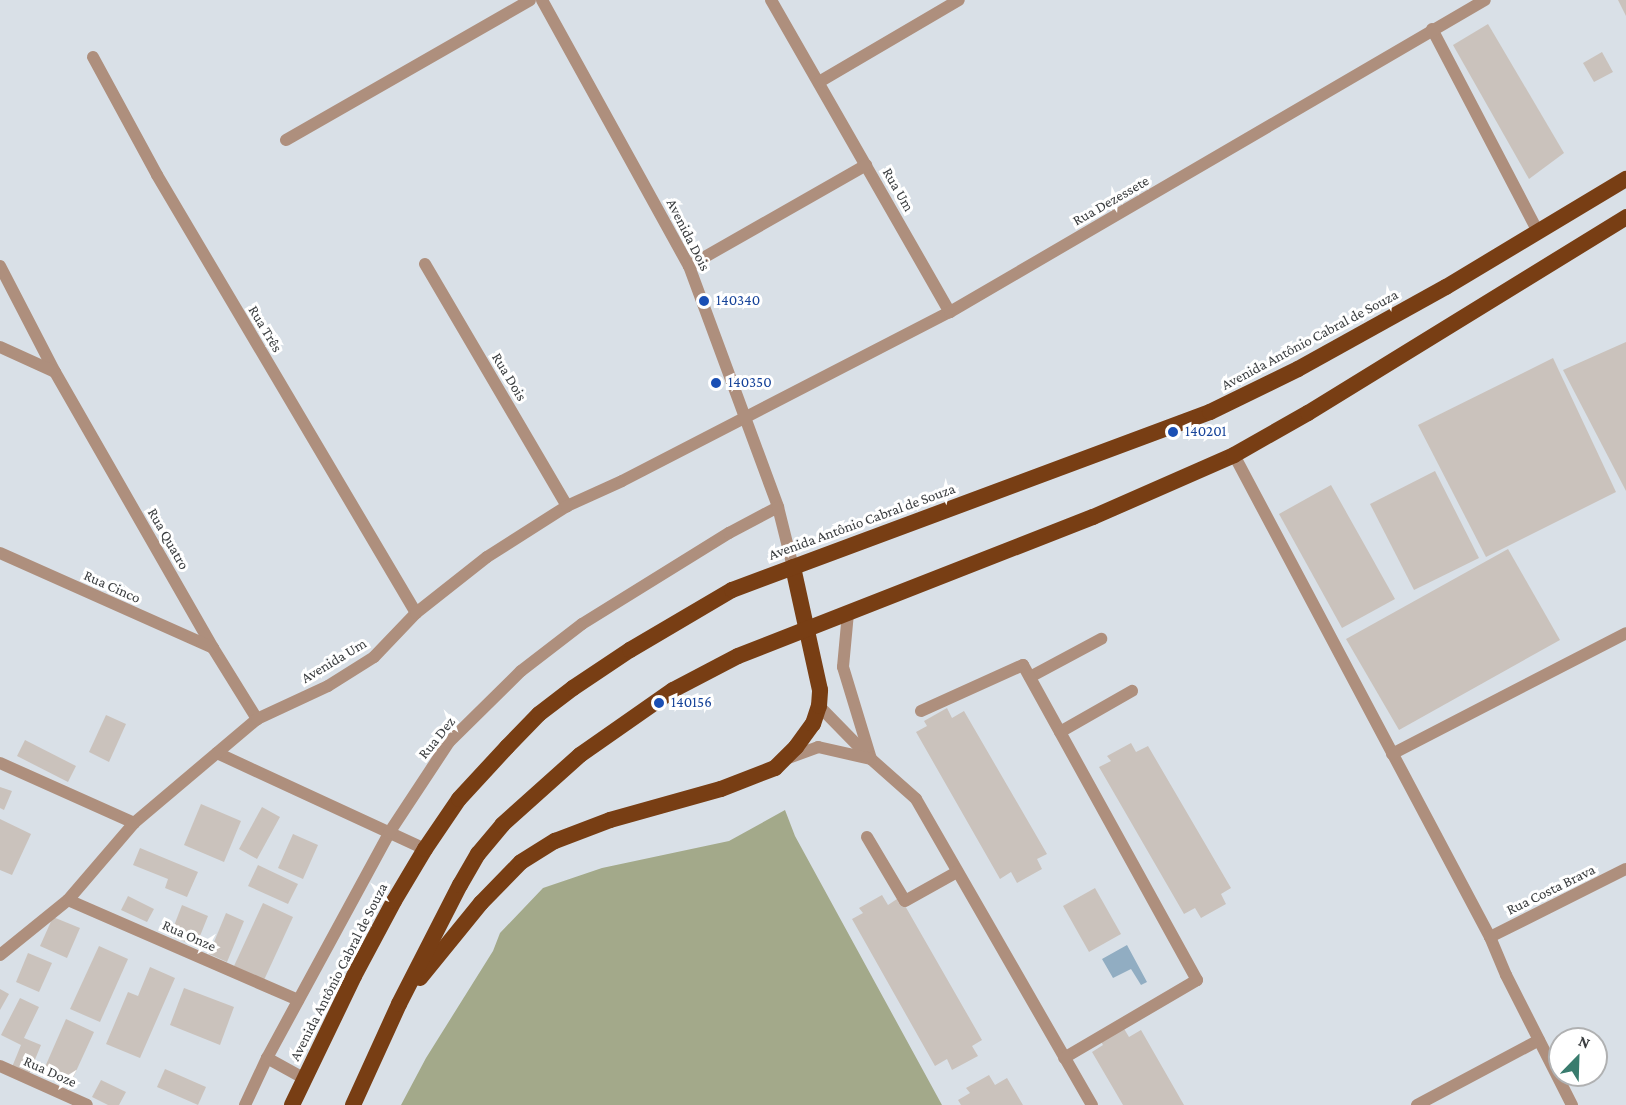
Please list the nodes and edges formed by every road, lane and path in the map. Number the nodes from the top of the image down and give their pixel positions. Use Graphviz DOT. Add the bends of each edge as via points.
graph roads {
  1 [pos="530,0"];
  2 [pos="542,0"];
  3 [pos="771,0"];
  4 [pos="959,0"];
  5 [pos="1485,0"];
  6 [pos="1461,6"];
  7 [pos="1432,29"];
  8 [pos="93,57"];
  9 [pos="819,82"];
  10 [pos="286,140"];
  11 [pos="866,165"];
  12 [pos="1626,179"];
  13 [pos="1626,217"];
  14 [pos="1538,232"];
  15 [pos="425,264"];
  16 [pos="0,266"];
  17 [pos="689,266"];
  18 [pos="950,312"];
  19 [pos="0,347"];
  20 [pos="55,372"];
  21 [pos="747,418"];
  22 [pos="1234,455"];
  23 [pos="567,506"];
  24 [pos="778,507"];
  25 [pos="0,553"];
  26 [pos="793,567"];
  27 [pos="416,613"];
  28 [pos="849,613"];
  29 [pos="806,629"];
  30 [pos="1626,633"];
  31 [pos="1101,639"];
  32 [pos="213,648"];
  33 [pos="1030,677"];
  34 [pos="1132,691"];
  35 [pos="819,706"];
  36 [pos="921,711"];
  37 [pos="257,719"];
  38 [pos="1060,732"];
  39 [pos="218,753"];
  40 [pos="1392,754"];
  41 [pos="784,759"];
  42 [pos="871,759"];
  43 [pos="0,763"];
  44 [pos="134,824"];
  45 [pos="389,833"];
  46 [pos="867,837"];
  47 [pos="425,849"];
  48 [pos="1626,869"];
  49 [pos="957,872"];
  50 [pos="68,900"];
  51 [pos="1490,937"];
  52 [pos="0,955"];
  53 [pos="298,1000"];
  54 [pos="399,1004"];
  55 [pos="1539,1040"];
  56 [pos="267,1058"];
  57 [pos="1065,1058"];
  58 [pos="0,1066"];
  59 [pos="305,1079"];
  60 [pos="87,1105"];
  61 [pos="245,1105"];
  62 [pos="292,1105"];
  63 [pos="353,1105"];
  64 [pos="1092,1105"];
  65 [pos="1417,1105"];
  66 [pos="1572,1105"];
  1 -- 10 [label="street"];
  2 -- 17 [label="street, Avenida Dois"];
  3 -- 9 [label="street, Rua Um"];
  4 -- 9 [label="street"];
  5 -- 6 [label="street, Rua Dezessete"];
  6 -- 7 [label="street, Rua Dezessete"];
  7 -- 14 [label="street"];
  7 -- 18 [label="street, Rua Dezessete"];
  8 -- 27 [label="street, Rua Três" via="157,175"];
  9 -- 11 [label="street, Rua Um"];
  11 -- 17 [label="street"];
  11 -- 18 [label="street, Rua Um"];
  12 -- 14 [label="highway, Avenida Antônio Cabral de Souza"];
  13 -- 22 [label="highway"];
  14 -- 26 [label="highway, Avenida Antônio Cabral de Souza" via="1298,369 1210,412"];
  15 -- 23 [label="street, Rua Dois"];
  16 -- 20 [label="street, Rua Quatro"];
  17 -- 21 [label="street, Avenida Dois"];
  18 -- 21 [label="street, Rua Dezessete"];
  19 -- 20 [label="street"];
  20 -- 32 [label="street, Rua Quatro"];
  21 -- 23 [label="street, Avenida Um"];
  21 -- 24 [label="street, Avenida Dois"];
  22 -- 28 [label="highway" via="1092,517"];
  22 -- 40 [label="street"];
  23 -- 27 [label="street, Avenida Um" via="487,557"];
  24 -- 26 [label="street, Avenida Dois"];
  24 -- 45 [label="street, Rua Dez" via="582,624 521,671 449,742"];
  25 -- 32 [label="street, Rua Cinco"];
  26 -- 29 [label="highway"];
  26 -- 47 [label="highway, Avenida Antônio Cabral de Souza" via="732,590 630,650 547,708 459,799"];
  27 -- 37 [label="street, Avenida Um" via="374,657 328,686"];
  28 -- 29 [label="highway"];
  28 -- 42 [label="street" via="843,667"];
  29 -- 35 [label="highway" via="820,690"];
  29 -- 54 [label="highway" via="738,656 673,690 580,755 502,825 478,854 460,885"];
  30 -- 40 [label="street"];
  31 -- 33 [label="street"];
  32 -- 37 [label="street, Rua Quatro"];
  33 -- 36 [label="street" via="1023,664"];
  33 -- 38 [label="street"];
  34 -- 38 [label="street"];
  35 -- 41 [label="highway" via="813,724"];
  35 -- 42 [label="street"];
  37 -- 39 [label="street, Avenida Um"];
  38 -- 57 [label="street" via="1197,980"];
  39 -- 44 [label="street, Avenida Um"];
  39 -- 45 [label="street"];
  40 -- 51 [label="street"];
  41 -- 42 [label="street" via="818,747"];
  41 -- 54 [label="highway" via="775,768 721,789 610,820 555,841 522,862 481,903"];
  42 -- 49 [label="street" via="916,800"];
  43 -- 44 [label="street"];
  44 -- 50 [label="street, Avenida Um"];
  45 -- 47 [label="street"];
  45 -- 53 [label="street, Rua Dez"];
  46 -- 49 [label="street" via="905,901"];
  47 -- 59 [label="highway, Avenida Antônio Cabral de Souza" via="358,966"];
  48 -- 51 [label="street, Rua Costa Brava"];
  49 -- 57 [label="street"];
  50 -- 52 [label="street, Avenida Um"];
  50 -- 53 [label="street, Rua Onze"];
  51 -- 55 [label="street"];
  53 -- 56 [label="street, Rua Dez"];
  54 -- 63 [label="highway"];
  55 -- 65 [label="street"];
  55 -- 66 [label="street"];
  56 -- 59 [label="street"];
  56 -- 61 [label="street, Rua Dez"];
  57 -- 64 [label="street"];
  58 -- 60 [label="street, Rua Doze"];
  59 -- 62 [label="highway, Avenida Antônio Cabral de Souza"];
}
